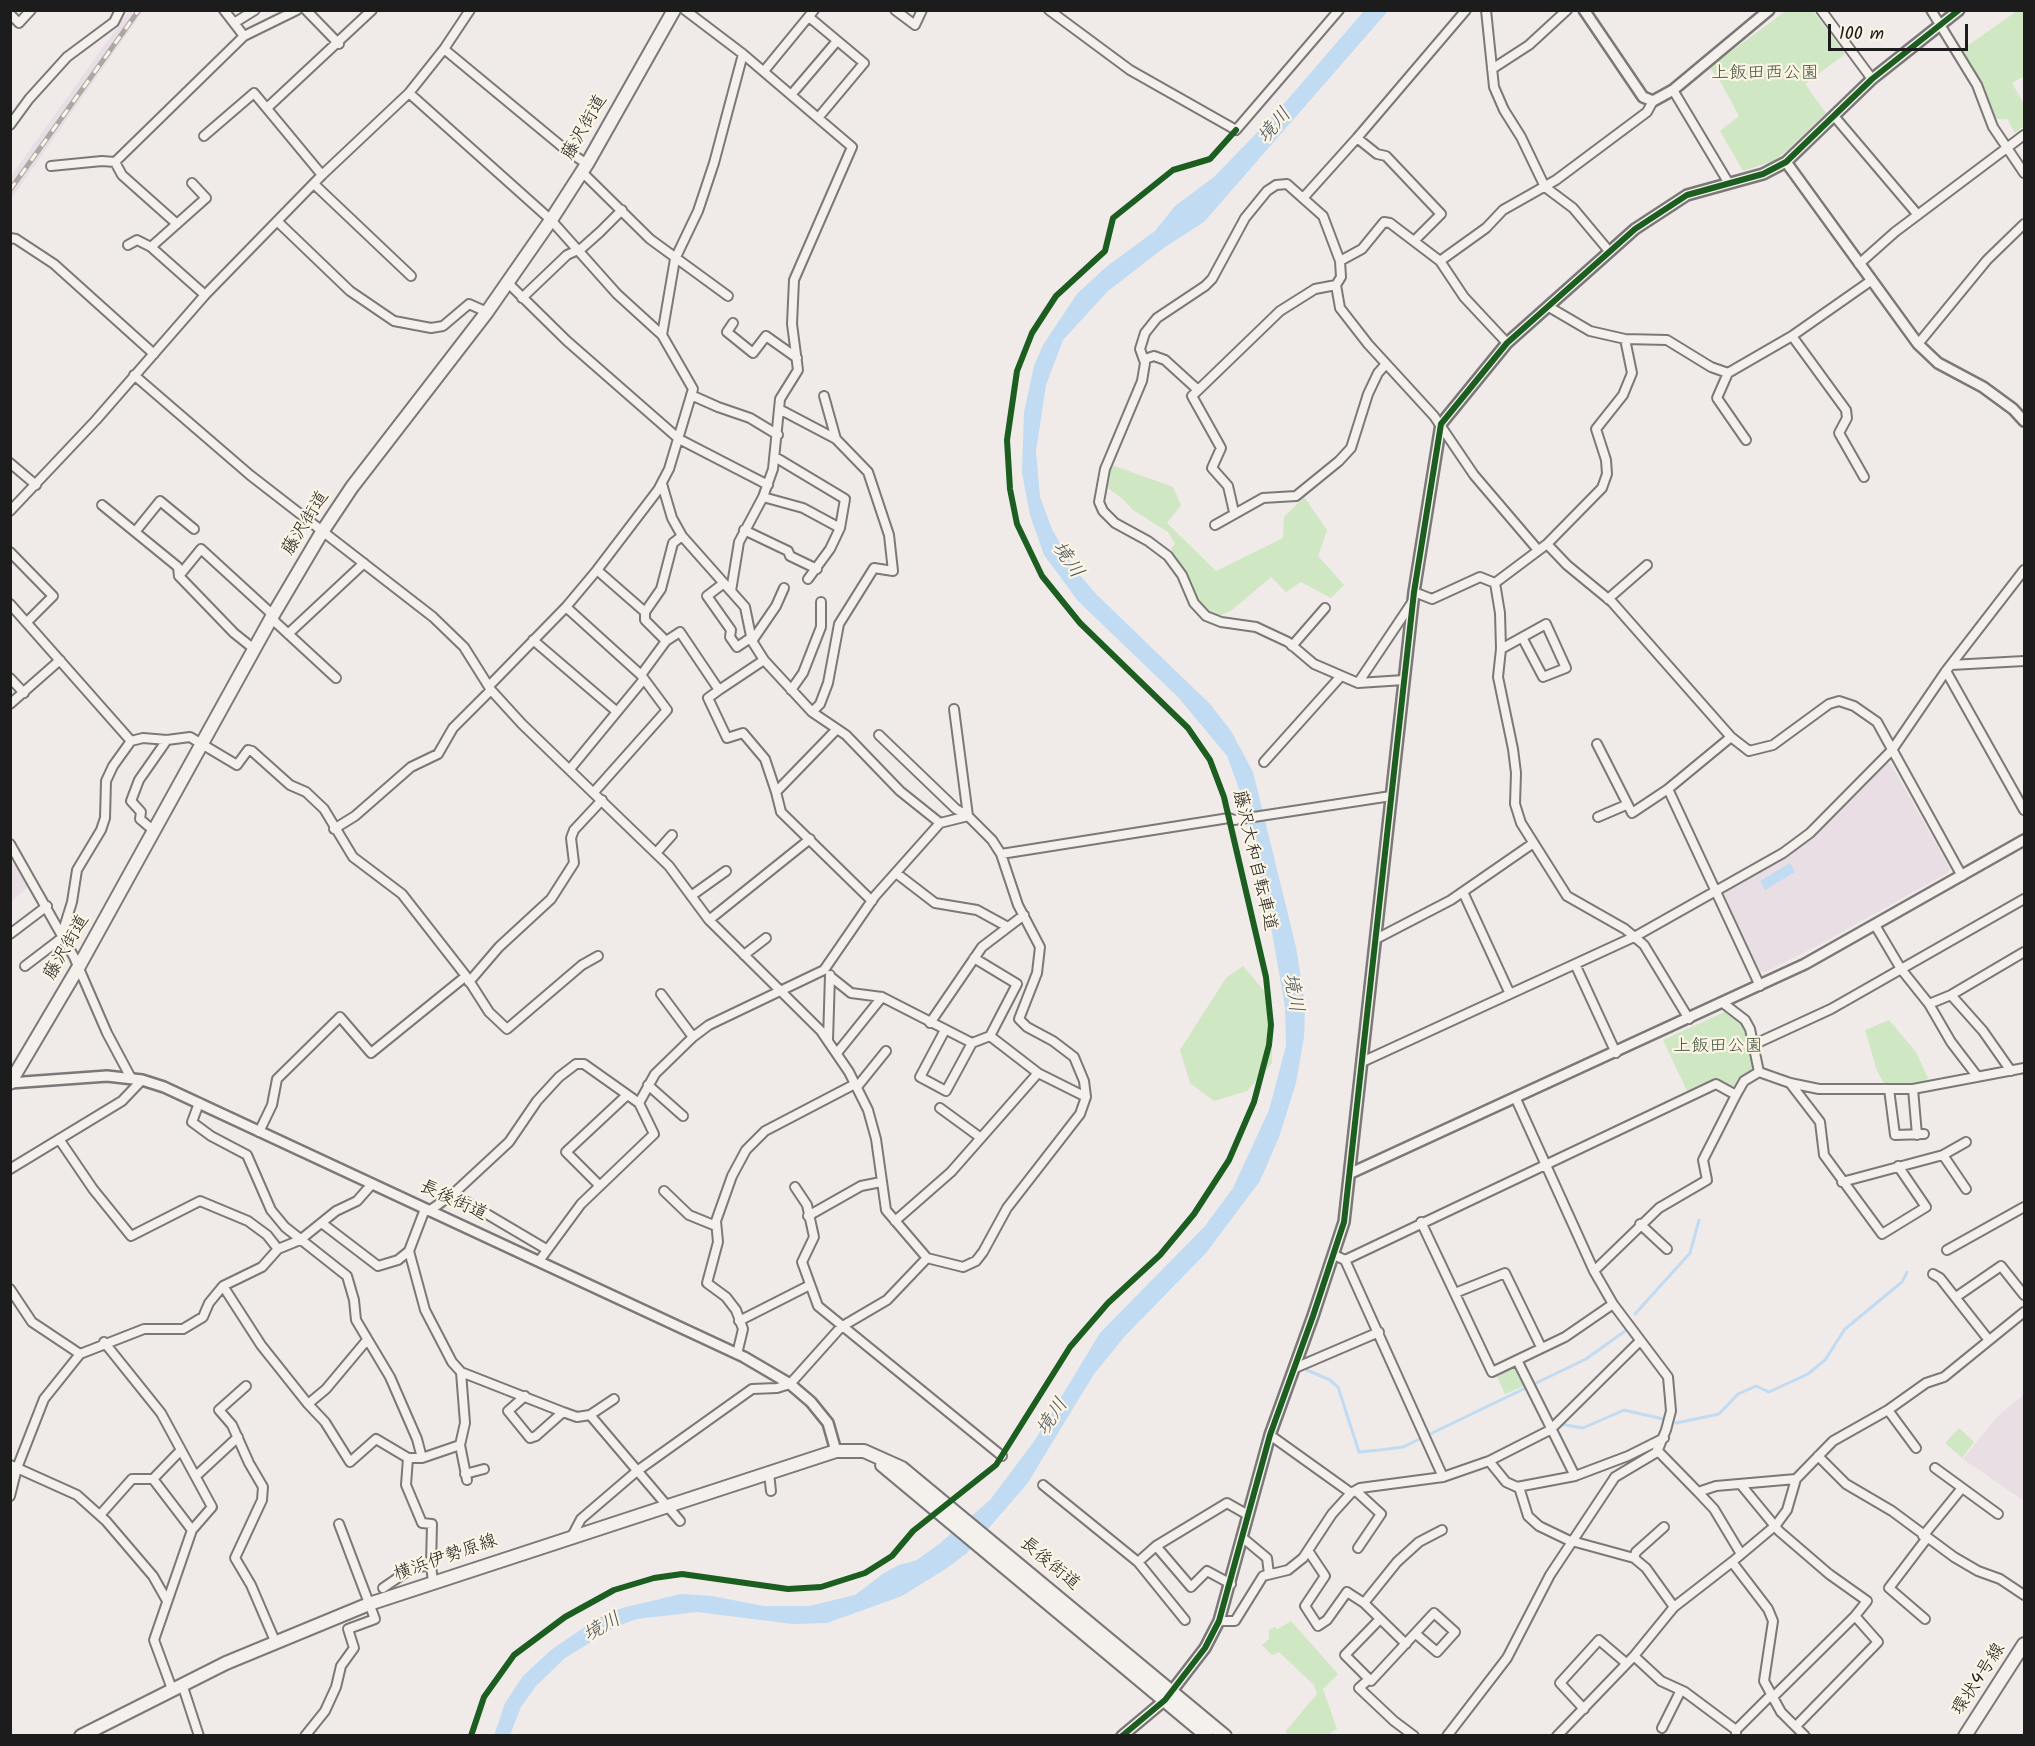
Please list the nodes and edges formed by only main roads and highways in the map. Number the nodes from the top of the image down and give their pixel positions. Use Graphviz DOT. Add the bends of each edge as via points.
graph roads {
  1 [pos="674,10"];
  2 [pos="10,1083"];
  3 [pos="836,1451"];
  4 [pos="950,1515"];
  5 [pos="2025,1644"];
  6 [pos="1169,1696"];
  7 [pos="81,1736"];
  8 [pos="1207,1736"];
  9 [pos="1225,1736"];
  10 [pos="1965,1736"];
  1 -- 2 [label="main road, 藤沢街道" via="551,220 322,532"];
  3 -- 4 [label="main road, 長後街道" via="864,1457 890,1469"];
  3 -- 7 [label="main road, 横浜伊勢原線" via="369,1604 275,1641"];
  4 -- 6 [label="main road, 長後街道" via="978,1546"];
  4 -- 6 [label="main road, 長後街道" via="991,1540"];
  5 -- 10 [label="main road, 環状4号線"];
  6 -- 8 [label="main road, 長後街道"];
  6 -- 9 [label="main road, 長後街道"];
}
